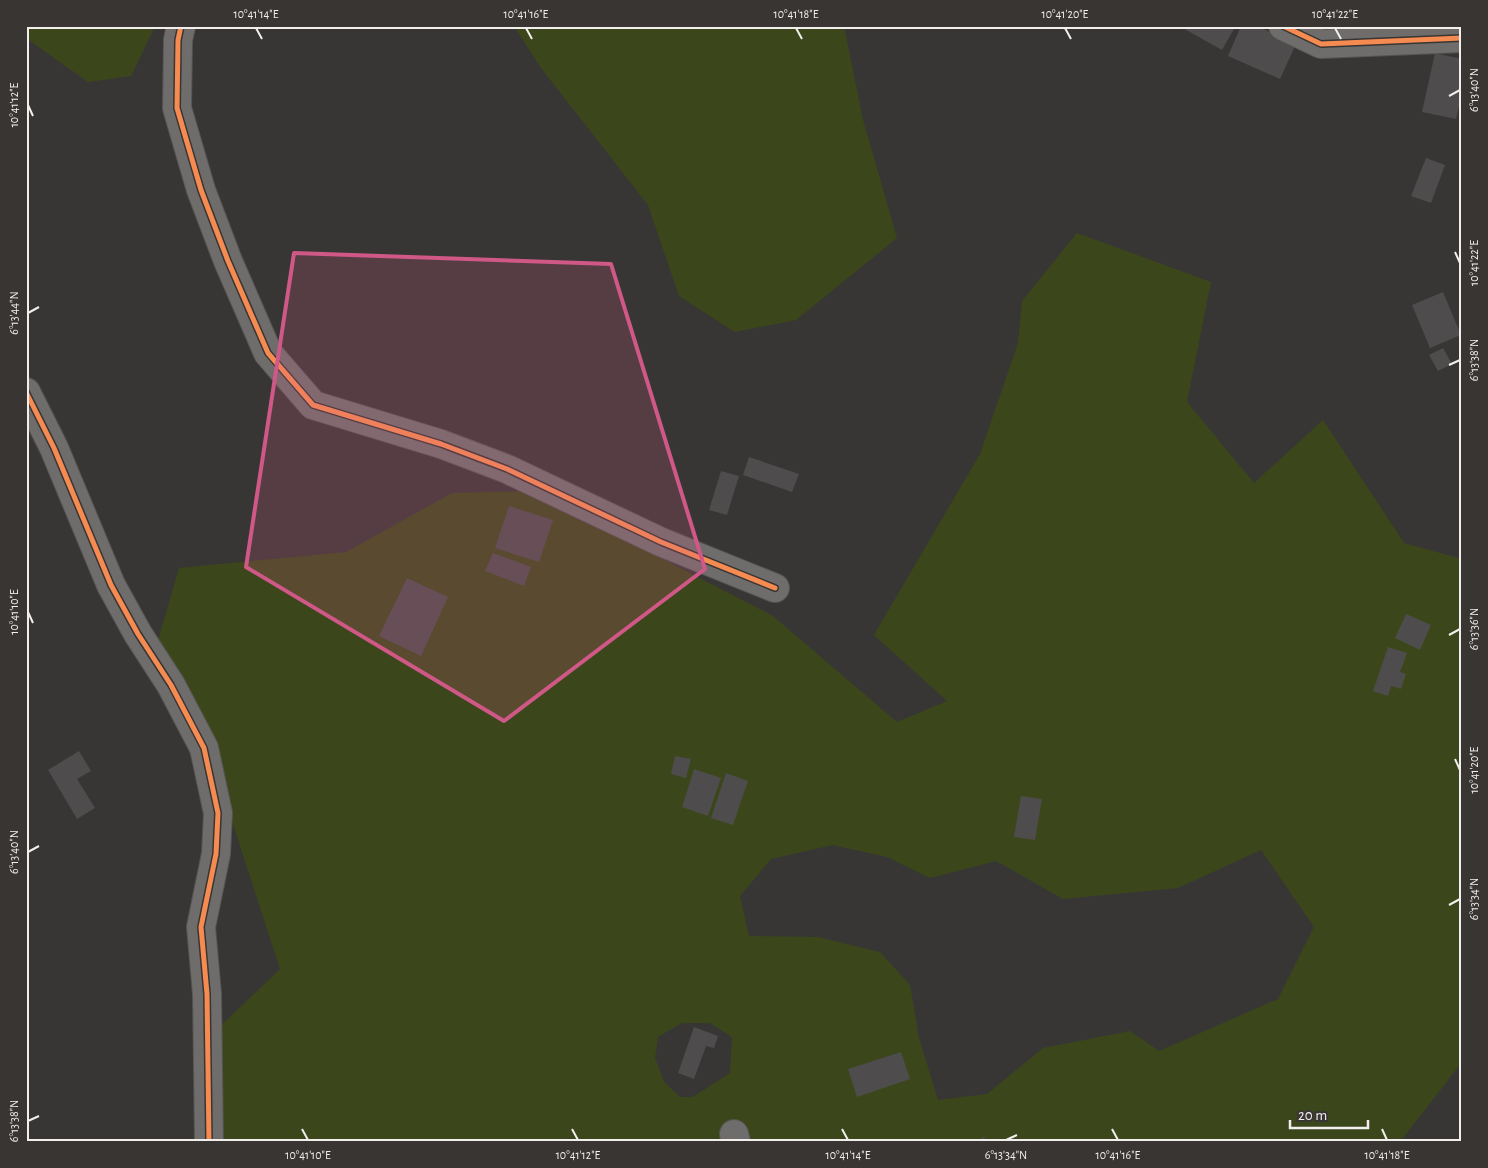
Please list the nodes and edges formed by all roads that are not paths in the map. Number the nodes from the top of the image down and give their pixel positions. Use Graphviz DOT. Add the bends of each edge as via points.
graph roads {
  1 [pos="181,26"];
  2 [pos="1283,26"];
  3 [pos="1462,38"];
  4 [pos="26,392"];
  5 [pos="776,588"];
  6 [pos="209,1142"];
  1 -- 5 [label="street" via="176,108 201,190 268,353 313,405 440,444 506,470 661,542"];
  2 -- 3 [label="street" via="1321,44"];
  4 -- 6 [label="street" via="54,448 111,585 171,685 204,748 218,813 216,854 201,927 206,994"];
}
